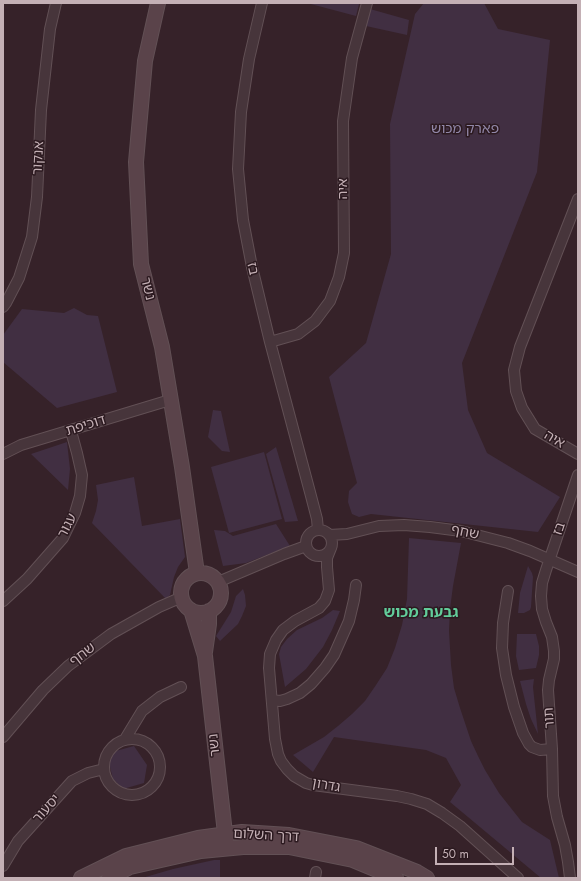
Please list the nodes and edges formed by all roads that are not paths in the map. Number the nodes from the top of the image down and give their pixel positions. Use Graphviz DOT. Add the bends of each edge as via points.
graph roads {
  1 [pos="56,3"];
  2 [pos="158,3"];
  3 [pos="262,3"];
  4 [pos="367,3"];
  5 [pos="578,199"];
  6 [pos="3,307"];
  7 [pos="270,342"];
  8 [pos="170,400"];
  9 [pos="71,431"];
  10 [pos="3,454"];
  11 [pos="578,454"];
  12 [pos="578,475"];
  13 [pos="318,530"];
  14 [pos="329,534"];
  15 [pos="347,534"];
  16 [pos="306,546"];
  17 [pos="331,547"];
  18 [pos="313,555"];
  19 [pos="549,560"];
  20 [pos="578,572"];
  21 [pos="197,573"];
  22 [pos="327,574"];
  23 [pos="218,582"];
  24 [pos="356,585"];
  25 [pos="508,591"];
  26 [pos="182,597"];
  27 [pos="3,601"];
  28 [pos="191,610"];
  29 [pos="209,611"];
  30 [pos="205,656"];
  31 [pos="181,687"];
  32 [pos="272,700"];
  33 [pos="3,737"];
  34 [pos="125,739"];
  35 [pos="552,749"];
  36 [pos="104,769"];
  37 [pos="224,834"];
  38 [pos="226,848"];
  39 [pos="3,866"];
  40 [pos="81,878"];
  41 [pos="108,878"];
  42 [pos="396,878"];
  43 [pos="427,878"];
  44 [pos="518,878"];
  45 [pos="570,878"];
  1 -- 6 [label="street, אנקור" via="50,29 41,110 32,238 19,278"];
  2 -- 8 [label="street, נשר" via="145,61 136,162 141,264 162,347"];
  3 -- 7 [label="street, בז" via="249,59 241,112 238,169 250,259"];
  4 -- 7 [label="street, איה" via="352,58 343,121 344,253 339,277 330,301 315,321 298,334"];
  5 -- 11 [label="street, איה" via="520,347 514,370 516,391 522,408 535,429"];
  7 -- 13 [label="street, בז"];
  8 -- 9 [label="street, דוכיפת"];
  8 -- 21 [label="street, נשר"];
  9 -- 10 [label="street, דוכיפת" via="21,445"];
  9 -- 27 [label="street, עגור" via="82,475 75,513 63,538 27,579"];
  12 -- 19 [label="street, בז"];
  13 -- 14 [label="street"];
  13 -- 16 [label="street" via="309,535"];
  14 -- 15 [label="street, שחף"];
  14 -- 17 [label="street"];
  15 -- 17 [label="street, שחף"];
  15 -- 19 [label="street, שחף" via="379,526 430,527 461,531 508,543"];
  16 -- 18 [label="street"];
  16 -- 23 [label="street"];
  17 -- 18 [label="street" via="323,556"];
  17 -- 22 [label="street, גדרון" via="327,558"];
  18 -- 22 [label="street"];
  19 -- 20 [label="street, שחף"];
  19 -- 35 [label="street, תור" via="542,583 541,602 554,651 548,690"];
  21 -- 23 [label="street" via="209,574"];
  21 -- 26 [label="street" via="185,582"];
  22 -- 32 [label="street, גדרון" via="329,590 325,601 319,608 289,626 273,645 269,664"];
  23 -- 29 [label="street" via="221,597 217,605"];
  24 -- 32 [label="street" via="349,621 334,655 325,668 300,693 280,701"];
  25 -- 35 [label="street" via="502,648 514,707 524,737 529,744 540,750"];
  26 -- 28 [label="street"];
  26 -- 33 [label="street, שחף" via="111,634 68,666 42,690"];
  28 -- 29 [label="street"];
  28 -- 30 [label="street, נשר"];
  29 -- 30 [label="street, נשר"];
  30 -- 37 [label="street, נשר"];
  31 -- 34 [label="street" via="160,697 142,711"];
  32 -- 44 [label="street, גדרון" via="278,754 294,776 313,785 397,796 427,804 460,826"];
  34 -- 36 [label="street" via="110,749 104,762"];
  34 -- 36 [label="street" via="147,742 156,751 160,760 157,782 148,791 139,795 127,795 108,783"];
  35 -- 45 [label="street, תור" via="554,804 565,845"];
  36 -- 39 [label="street, יסעור" via="72,781 18,841"];
  37 -- 38 [label="street, נשר"];
  37 -- 40 [label="street, דרך השלום" via="126,856"];
  37 -- 43 [label="street, דרך השלום" via="289,834 356,848"];
  38 -- 41 [label="street, דרך השלום" via="201,851 130,868"];
  38 -- 42 [label="street, דרך השלום" via="289,847 353,860"];
}
